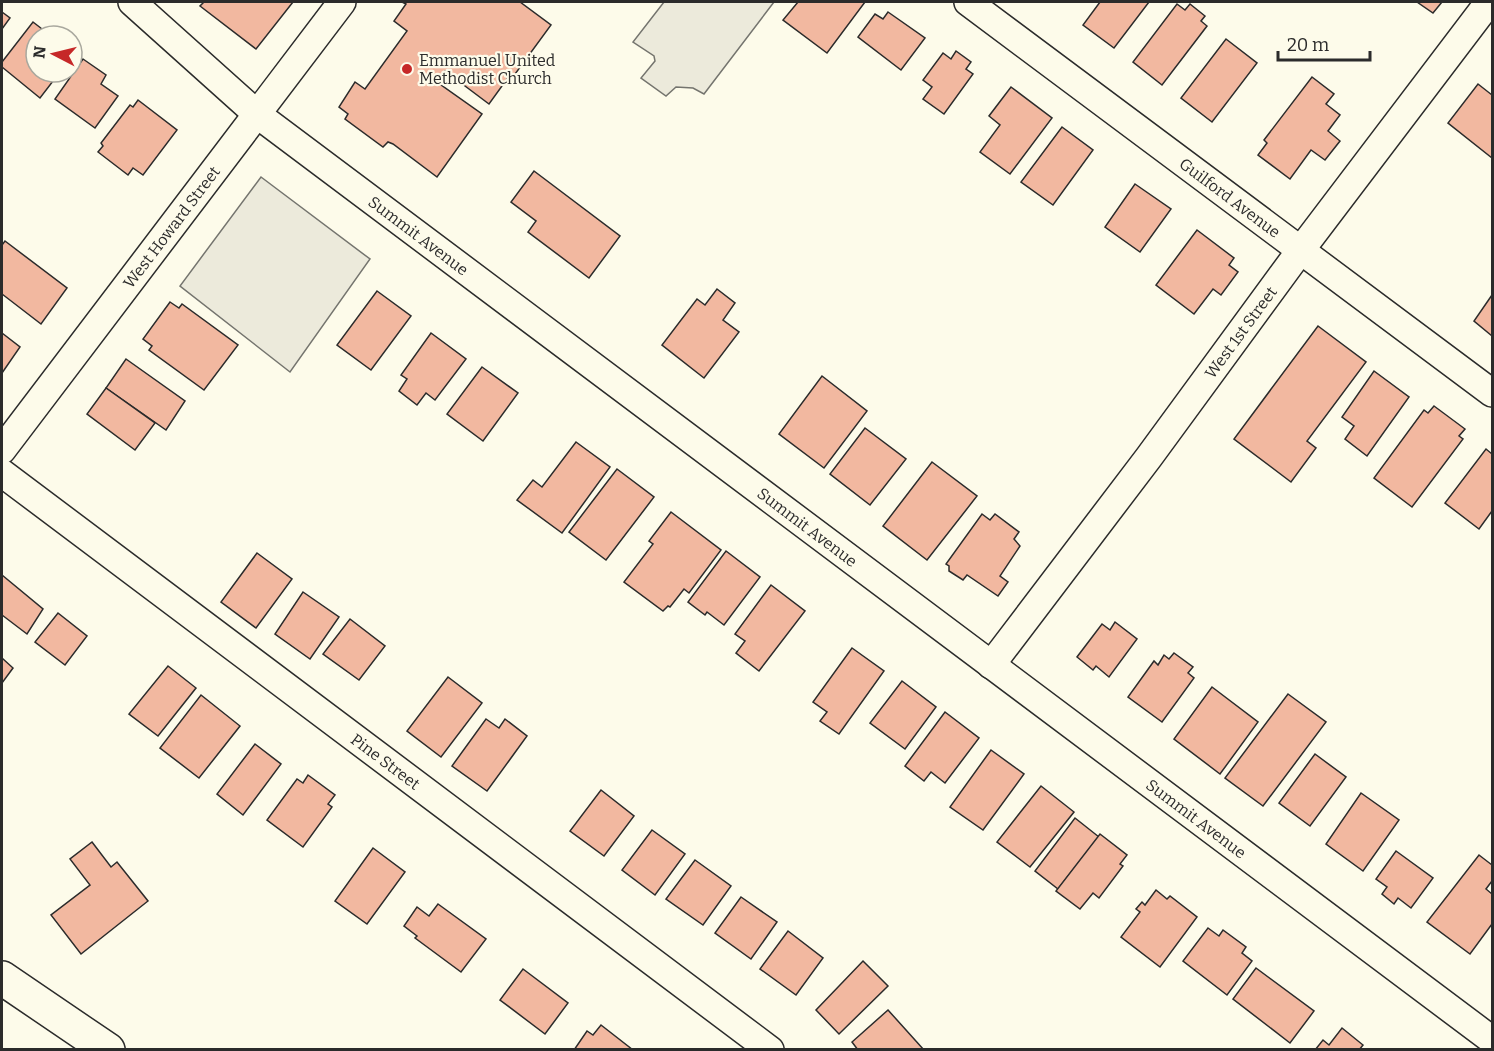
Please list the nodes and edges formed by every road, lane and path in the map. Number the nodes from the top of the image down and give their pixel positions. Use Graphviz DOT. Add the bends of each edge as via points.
graph roads {
  1 [pos="132,2"];
  2 [pos="342,2"];
  3 [pos="968,2"];
  4 [pos="1489,2"];
  5 [pos="258,115"];
  6 [pos="1300,251"];
  7 [pos="1492,393"];
  8 [pos="2,450"];
  9 [pos="2,473"];
  10 [pos="991,665"];
  11 [pos="2,978"];
  12 [pos="1492,1040"];
  13 [pos="108,1050"];
  14 [pos="770,1050"];
  1 -- 5 [label="street, Summit Avenue"];
  2 -- 5 [label="street, West Howard Street"];
  3 -- 6 [label="street, Guilford Avenue"];
  4 -- 6 [label="street, West 1st Street"];
  5 -- 8 [label="street, West Howard Street"];
  5 -- 10 [label="street, Summit Avenue"];
  6 -- 7 [label="street, Guilford Avenue"];
  6 -- 10 [label="street, West 1st Street"];
  9 -- 14 [label="street, Pine Street"];
  10 -- 12 [label="street, Summit Avenue"];
  11 -- 13 [label="main road"];
}
